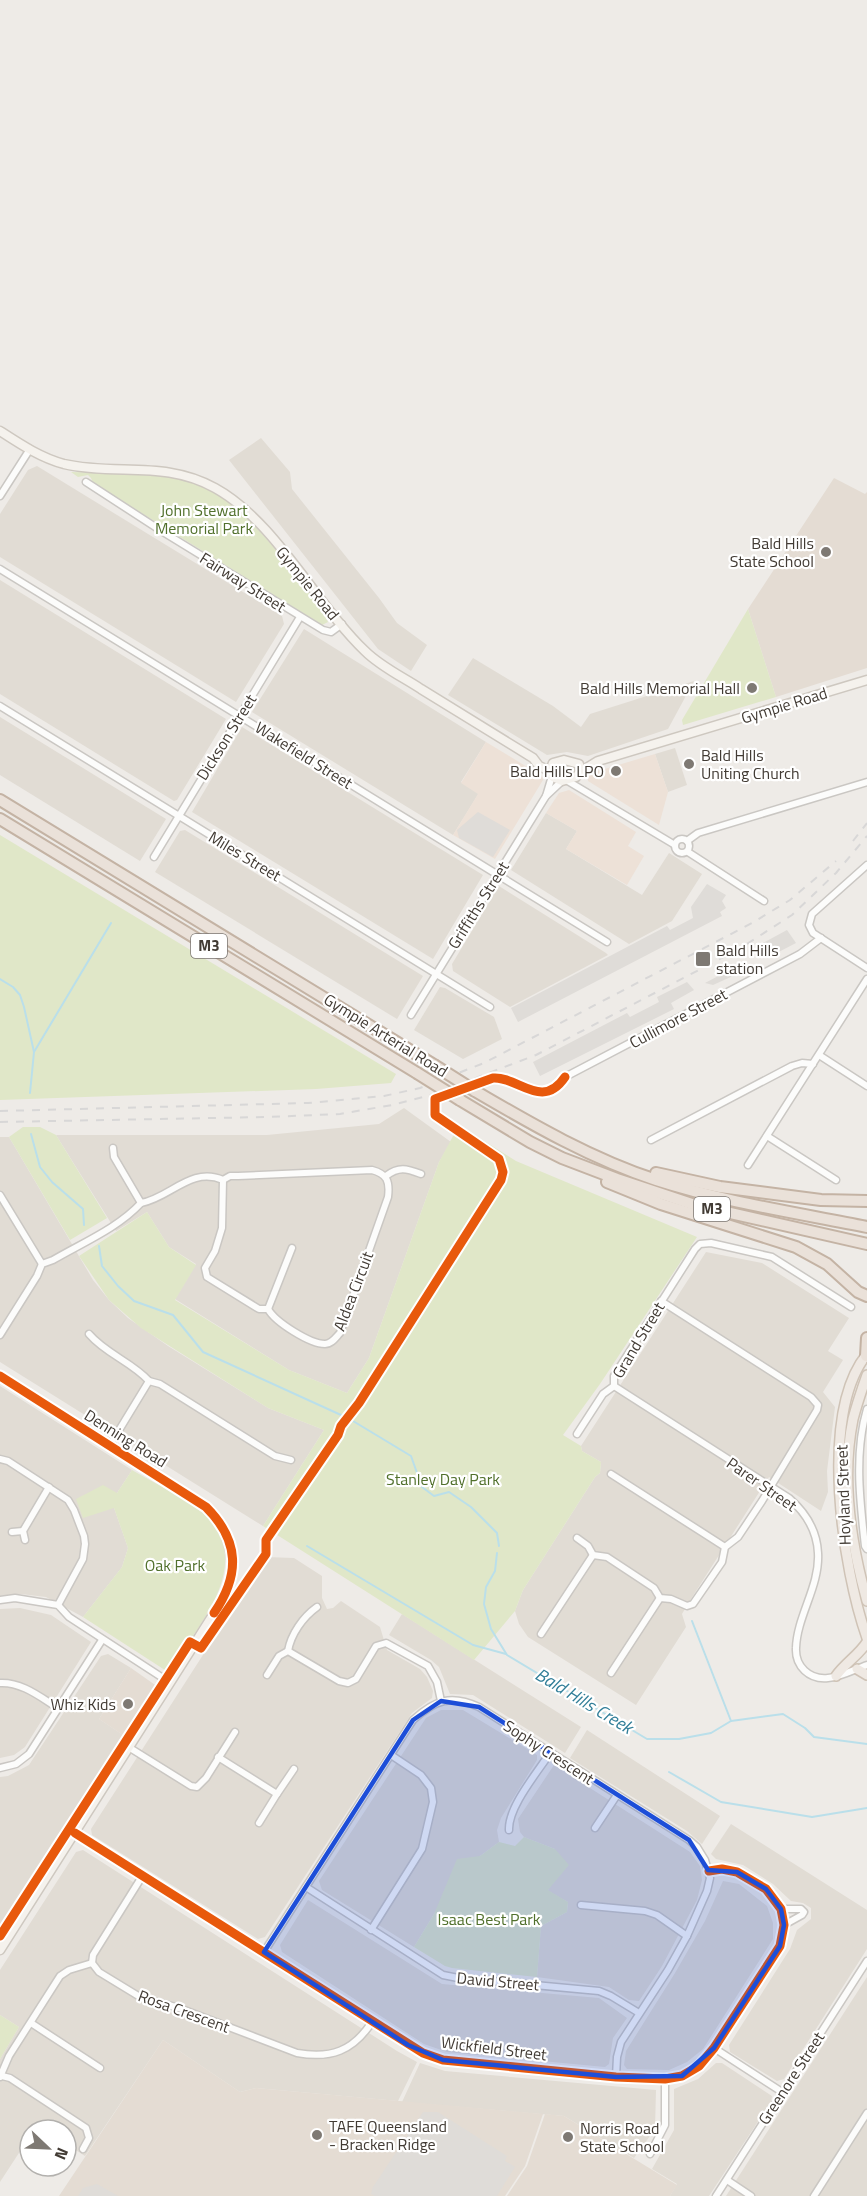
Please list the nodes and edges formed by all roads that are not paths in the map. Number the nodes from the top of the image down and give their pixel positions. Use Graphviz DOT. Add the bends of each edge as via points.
graph roads {
  1 [pos="0,431"];
  2 [pos="30,449"];
  3 [pos="86,482"];
  4 [pos="0,496"];
  5 [pos="0,569"];
  6 [pos="300,617"];
  7 [pos="342,624"];
  8 [pos="867,680"];
  9 [pos="0,706"];
  10 [pos="240,716"];
  11 [pos="598,761"];
  12 [pos="576,762"];
  13 [pos="551,770"];
  14 [pos="579,773"];
  15 [pos="564,781"];
  16 [pos="867,782"];
  17 [pos="586,791"];
  18 [pos="546,796"];
  19 [pos="0,800"];
  20 [pos="178,815"];
  21 [pos="0,819"];
  22 [pos="687,841"];
  23 [pos="675,845"];
  24 [pos="688,852"];
  25 [pos="154,857"];
  26 [pos="867,865"];
  27 [pos="497,874"];
  28 [pos="764,901"];
  29 [pos="821,938"];
  30 [pos="607,942"];
  31 [pos="867,968"];
  32 [pos="436,973"];
  33 [pos="867,979"];
  34 [pos="490,1007"];
  35 [pos="411,1015"];
  36 [pos="819,1055"];
  37 [pos="813,1064"];
  38 [pos="565,1077"];
  39 [pos="867,1086"];
  40 [pos="767,1136"];
  41 [pos="651,1140"];
  42 [pos="113,1148"];
  43 [pos="562,1158"];
  44 [pos="748,1165"];
  45 [pos="621,1166"];
  46 [pos="422,1174"];
  47 [pos="386,1176"];
  48 [pos="223,1180"];
  49 [pos="836,1180"];
  50 [pos="0,1195"];
  51 [pos="867,1201"];
  52 [pos="141,1203"];
  53 [pos="867,1227"];
  54 [pos="867,1244"];
  55 [pos="292,1248"];
  56 [pos="42,1264"];
  57 [pos="867,1298"];
  58 [pos="661,1301"];
  59 [pos="851,1307"];
  60 [pos="268,1309"];
  61 [pos="89,1334"];
  62 [pos="0,1335"];
  63 [pos="867,1338"];
  64 [pos="866,1355"];
  65 [pos="867,1375"];
  66 [pos="0,1376"];
  67 [pos="149,1381"];
  68 [pos="614,1386"];
  69 [pos="867,1409"];
  70 [pos="577,1434"];
  71 [pos="110,1445"];
  72 [pos="0,1459"];
  73 [pos="291,1460"];
  74 [pos="611,1474"];
  75 [pos="49,1487"];
  76 [pos="770,1487"];
  77 [pos="867,1495"];
  78 [pos="859,1496"];
  79 [pos="23,1531"];
  80 [pos="12,1532"];
  81 [pos="577,1538"];
  82 [pos="25,1540"];
  83 [pos="725,1547"];
  84 [pos="867,1550"];
  85 [pos="593,1555"];
  86 [pos="660,1598"];
  87 [pos="0,1600"];
  88 [pos="867,1601"];
  89 [pos="58,1605"];
  90 [pos="317,1607"];
  91 [pos="542,1634"];
  92 [pos="102,1640"];
  93 [pos="867,1640"];
  94 [pos="288,1651"];
  95 [pos="867,1665"];
  96 [pos="857,1669"];
  97 [pos="611,1673"];
  98 [pos="267,1675"];
  99 [pos="836,1676"];
  100 [pos="867,1676"];
  101 [pos="169,1682"];
  102 [pos="0,1683"];
  103 [pos="441,1701"];
  104 [pos="58,1708"];
  105 [pos="235,1732"];
  106 [pos="130,1748"];
  107 [pos="550,1753"];
  108 [pos="391,1755"];
  109 [pos="218,1757"];
  110 [pos="0,1768"];
  111 [pos="294,1769"];
  112 [pos="277,1794"];
  113 [pos="616,1795"];
  114 [pos="258,1823"];
  115 [pos="595,1828"];
  116 [pos="508,1830"];
  117 [pos="75,1833"];
  118 [pos="709,1871"];
  119 [pos="143,1875"];
  120 [pos="306,1887"];
  121 [pos="581,1905"];
  122 [pos="782,1909"];
  123 [pos="784,1925"];
  124 [pos="371,1930"];
  125 [pos="687,1936"];
  126 [pos="0,1950"];
  127 [pos="264,1952"];
  128 [pos="867,1961"];
  129 [pos="92,1963"];
  130 [pos="639,2013"];
  131 [pos="372,2022"];
  132 [pos="31,2023"];
  133 [pos="714,2049"];
  134 [pos="100,2068"];
  135 [pos="1,2076"];
  136 [pos="616,2077"];
  137 [pos="665,2079"];
  138 [pos="782,2092"];
  139 [pos="867,2112"];
  140 [pos="83,2149"];
  141 [pos="650,2154"];
  142 [pos="727,2180"];
  143 [pos="717,2196"];
  144 [pos="751,2196"];
  145 [pos="814,2196"];
  1 -- 2 [label="main road, Gympie Road"];
  2 -- 4 [label="street"];
  2 -- 7 [label="main road, Gympie Road" via="57,462 81,467 176,472 216,489 257,521"];
  3 -- 6 [label="street, Fairway Street"];
  5 -- 10 [label="street, Wakefield Street"];
  6 -- 7 [label="street, Fairway Street" via="328,632"];
  6 -- 10 [label="street, Dickson Street"];
  7 -- 13 [label="main road, Gympie Road" via="374,659"];
  8 -- 11 [label="main road, Gympie Road"];
  9 -- 20 [label="street, Miles Street"];
  10 -- 20 [label="street, Dickson Street"];
  10 -- 27 [label="street, Wakefield Street"];
  11 -- 12 [label="main road, Gympie Road"];
  11 -- 14 [label="main road, Gympie Road"];
  12 -- 13 [label="main road, Gympie Road" via="564,760"];
  12 -- 14 [label="main road"];
  13 -- 15 [label="main road, Gympie Road"];
  13 -- 18 [label="street, Griffiths Street"];
  14 -- 15 [label="main road, Gympie Road"];
  14 -- 17 [label="street"];
  15 -- 17 [label="street"];
  15 -- 18 [label="street, Griffiths Street"];
  16 -- 22 [label="street" via="698,833"];
  17 -- 23 [label="street"];
  18 -- 27 [label="street, Griffiths Street"];
  19 -- 45 [label="highway, Gympie Arterial Road / M3, bridge" via="539,1129"];
  20 -- 25 [label="street, Dickson Street"];
  20 -- 32 [label="street, Miles Street"];
  21 -- 43 [label="highway, Gympie Arterial Road / M3, bridge" via="460,1100"];
  22 -- 23 [label="street" via="681,839"];
  22 -- 24 [label="street"];
  23 -- 24 [label="street" via="679,853"];
  24 -- 28 [label="street"];
  26 -- 29 [label="street" via="810,918 813,933"];
  27 -- 30 [label="street, Wakefield Street"];
  27 -- 32 [label="street, Griffiths Street"];
  29 -- 31 [label="street"];
  29 -- 38 [label="street, Cullimore Street" via="800,954"];
  32 -- 34 [label="street, Miles Street"];
  32 -- 35 [label="street, Griffiths Street"];
  33 -- 36 [label="street"];
  36 -- 37 [label="street"];
  36 -- 39 [label="street"];
  37 -- 40 [label="street"];
  37 -- 41 [label="street" via="792,1066"];
  40 -- 44 [label="street"];
  40 -- 49 [label="street"];
  42 -- 52 [label="street" via="114,1157"];
  43 -- 54 [label="highway, Gympie Arterial Road / M3" via="694,1205"];
  43 -- 57 [label="highway" via="642,1197 806,1251"];
  45 -- 51 [label="highway" via="627,1164 720,1187 821,1200"];
  45 -- 53 [label="highway, Gympie Arterial Road / M3" via="698,1192"];
  46 -- 47 [label="street" via="402,1168"];
  47 -- 48 [label="street" via="372,1170 230,1176"];
  47 -- 60 [label="street, Aldea Circuit" via="390,1186 388,1197 340,1332 332,1342 308,1339 276,1319"];
  48 -- 52 [label="street" via="215,1176 188,1180"];
  48 -- 60 [label="street, Aldea Circuit" via="222,1228 205,1269 207,1277 259,1309"];
  50 -- 56 [label="street"];
  52 -- 56 [label="street" via="123,1220"];
  55 -- 60 [label="street"];
  56 -- 62 [label="street"];
  58 -- 59 [label="street, Grand Street" via="695,1249 711,1243 772,1257"];
  58 -- 68 [label="street, Grand Street" via="614,1376"];
  58 -- 76 [label="street" via="812,1397 818,1405"];
  61 -- 67 [label="street" via="98,1345"];
  63 -- 64 [label="highway"];
  64 -- 93 [label="main road, Hoyland Street" via="848,1393 839,1480 849,1574"];
  65 -- 88 [label="main road, Hoyland Street" via="853,1420 849,1467 853,1532"];
  66 -- 71 [label="main road, Denning Road"];
  67 -- 71 [label="street"];
  67 -- 73 [label="street" via="160,1384 275,1456"];
  68 -- 70 [label="street, Grand Street" via="603,1394"];
  68 -- 76 [label="street, Parer Street"];
  69 -- 78 [label="street"];
  71 -- 101 [label="main road, Denning Road" via="206,1507 227,1535 233,1560 227,1593"];
  72 -- 75 [label="street"];
  74 -- 83 [label="street"];
  75 -- 79 [label="street"];
  75 -- 89 [label="street" via="71,1504 85,1544 83,1559"];
  76 -- 83 [label="street" via="738,1537"];
  76 -- 99 [label="street, Parer Street" via="800,1509 810,1522 818,1545 816,1575 796,1642 796,1657 811,1676"];
  77 -- 78 [label="street"];
  78 -- 84 [label="street"];
  79 -- 80 [label="street"];
  79 -- 82 [label="street"];
  81 -- 85 [label="street"];
  83 -- 86 [label="street" via="722,1562 693,1604 687,1606"];
  85 -- 86 [label="street" via="607,1557 654,1588"];
  85 -- 91 [label="street"];
  86 -- 97 [label="street"];
  87 -- 89 [label="street" via="15,1598"];
  89 -- 92 [label="street"];
  90 -- 94 [label="street" via="306,1615"];
  92 -- 101 [label="street"];
  92 -- 104 [label="street"];
  93 -- 99 [label="main road"];
  94 -- 98 [label="street" via="279,1656"];
  94 -- 103 [label="street" via="348,1683 356,1678 376,1646 386,1643 428,1666"];
  95 -- 96 [label="street, Parer Street"];
  96 -- 99 [label="street, Parer Street"];
  96 -- 100 [label="main road"];
  101 -- 106 [label="main road"];
  102 -- 104 [label="street" via="27,1688"];
  103 -- 107 [label="street, Sophy Crescent" via="467,1701"];
  103 -- 108 [label="street" via="413,1720"];
  104 -- 110 [label="street" via="29,1754 16,1764"];
  105 -- 109 [label="street"];
  106 -- 109 [label="street" via="197,1787"];
  106 -- 117 [label="main road"];
  107 -- 113 [label="street, Sophy Crescent"];
  107 -- 116 [label="street" via="514,1809"];
  108 -- 120 [label="street"];
  108 -- 124 [label="street" via="422,1775 431,1788 433,1802 422,1849"];
  109 -- 112 [label="street"];
  111 -- 112 [label="street"];
  112 -- 114 [label="street"];
  113 -- 115 [label="street"];
  113 -- 118 [label="street, Sophy Crescent" via="689,1840 703,1856"];
  117 -- 119 [label="street, Wickfield Street"];
  117 -- 126 [label="main road"];
  118 -- 122 [label="street, Wickfield Street" via="737,1872 766,1890"];
  118 -- 125 [label="street" via="707,1891"];
  119 -- 127 [label="street, Wickfield Street"];
  119 -- 129 [label="street" via="93,1955"];
  120 -- 124 [label="street, David Street"];
  120 -- 127 [label="street"];
  121 -- 125 [label="street" via="645,1911"];
  122 -- 123 [label="street, Wickfield Street"];
  122 -- 123 [label="street, Wickfield Street" via="804,1912"];
  123 -- 133 [label="street, Wickfield Street" via="780,1946"];
  124 -- 130 [label="street, David Street" via="438,1973 599,1991"];
  125 -- 130 [label="street"];
  127 -- 131 [label="street, Wickfield Street"];
  128 -- 138 [label="street, Greenore Street"];
  129 -- 131 [label="street, Rosa Crescent" via="99,1972 150,2002 179,2008 297,2053 335,2053 358,2041"];
  129 -- 132 [label="street" via="60,1976"];
  130 -- 136 [label="street" via="621,2042"];
  131 -- 136 [label="street, Wickfield Street" via="423,2053 444,2060"];
  132 -- 134 [label="street"];
  132 -- 135 [label="street" via="9,2055"];
  133 -- 137 [label="street, Wickfield Street" via="699,2066 682,2076"];
  133 -- 138 [label="street"];
  135 -- 140 [label="street" via="86,2128 89,2138"];
  136 -- 137 [label="street, Wickfield Street"];
  137 -- 141 [label="street" via="665,2125"];
  138 -- 142 [label="street, Greenore Street"];
  139 -- 145 [label="street"];
  142 -- 143 [label="street, Greenore Street"];
  142 -- 144 [label="street"];
}
